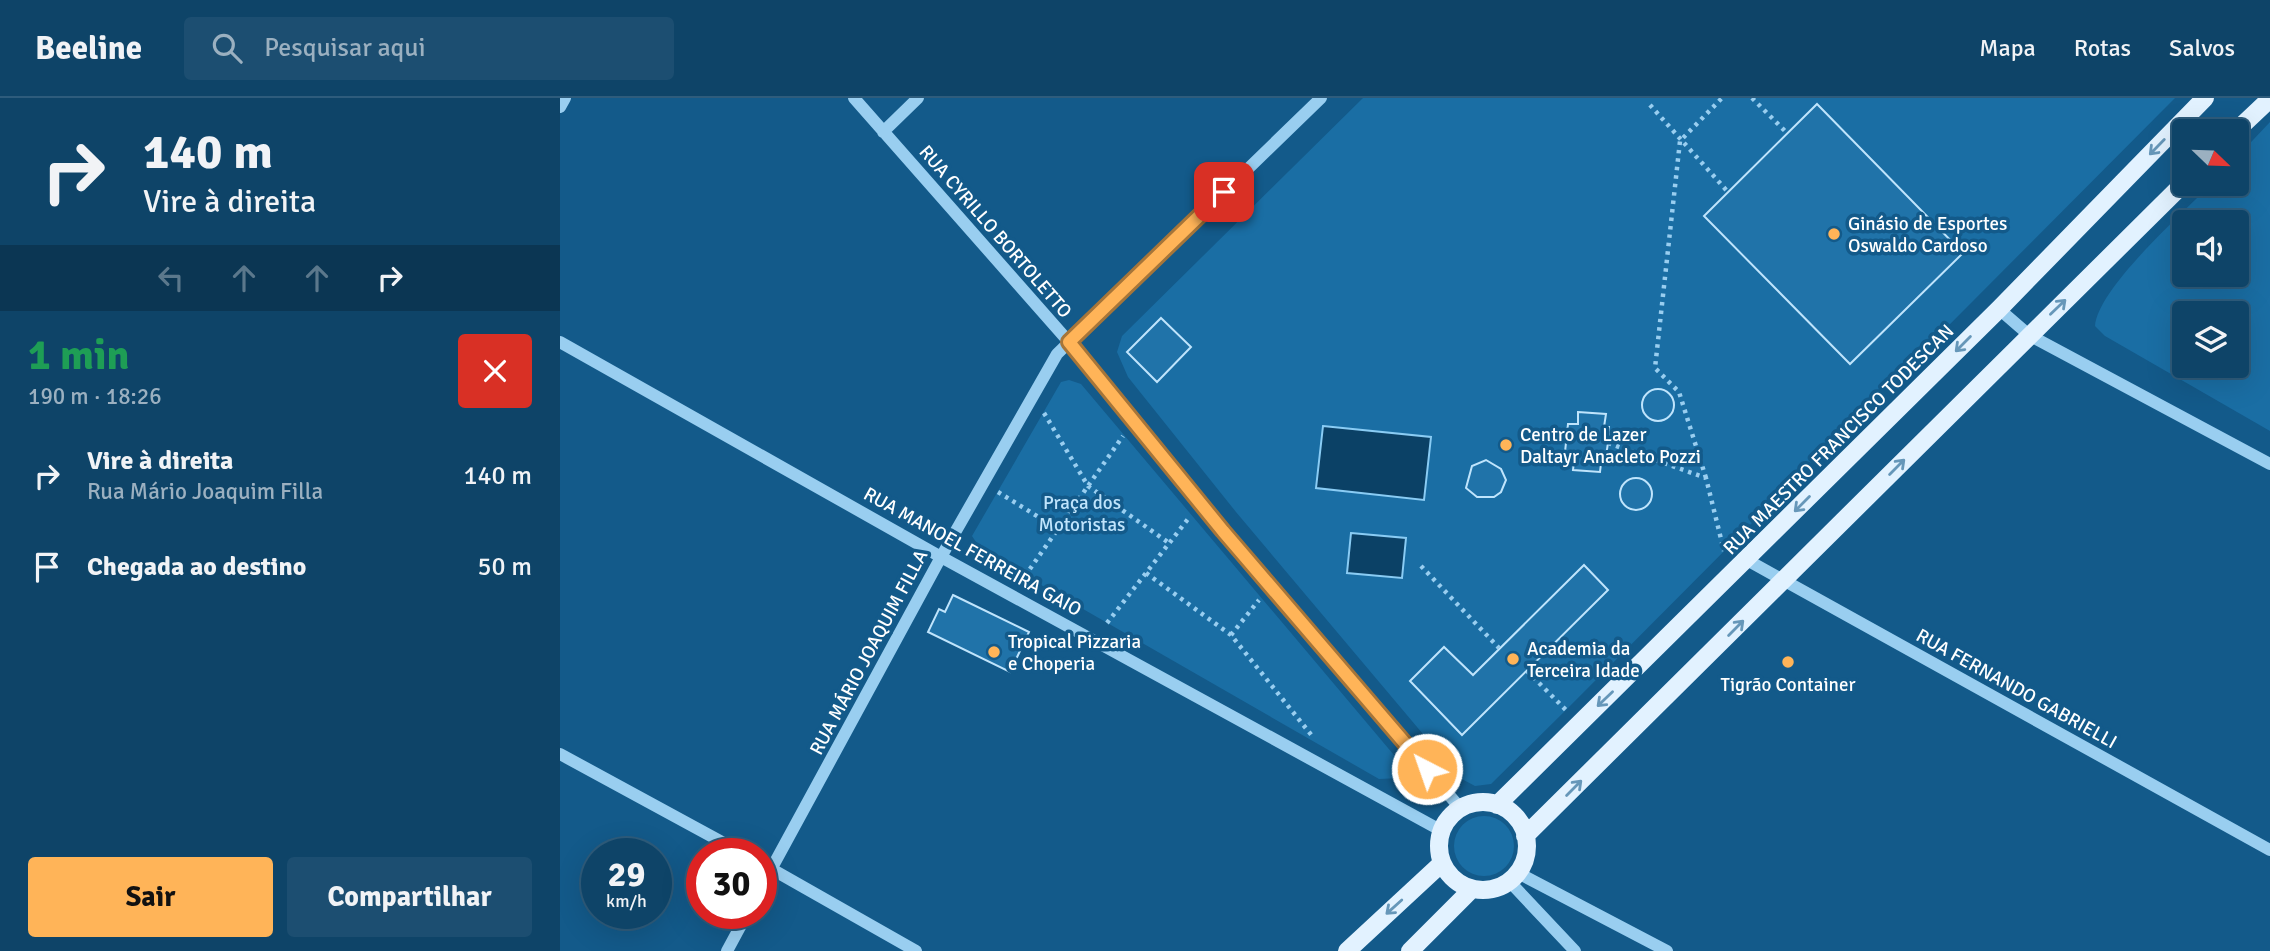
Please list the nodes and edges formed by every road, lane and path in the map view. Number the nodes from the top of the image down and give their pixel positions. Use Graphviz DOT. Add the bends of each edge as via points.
graph roads {
  1 [pos="565,98"];
  2 [pos="854,98"];
  3 [pos="918,98"];
  4 [pos="1321,98"];
  5 [pos="1722,98"];
  6 [pos="1752,98"];
  7 [pos="2205,98"];
  8 [pos="2270,99"];
  9 [pos="1650,105"];
  10 [pos="560,107"];
  11 [pos="2249,119"];
  12 [pos="883,132"];
  13 [pos="1787,134"];
  14 [pos="1680,141"];
  15 [pos="1728,192"];
  16 [pos="2172,195"];
  17 [pos="1998,309"];
  18 [pos="2029,335"];
  19 [pos="560,342"];
  20 [pos="1069,342"];
  21 [pos="1044,412"];
  22 [pos="1124,435"];
  23 [pos="1608,443"];
  24 [pos="2270,464"];
  25 [pos="1706,478"];
  26 [pos="1088,486"];
  27 [pos="998,492"];
  28 [pos="1192,515"];
  29 [pos="1058,529"];
  30 [pos="1169,544"];
  31 [pos="1724,552"];
  32 [pos="942,556"];
  33 [pos="1746,560"];
  34 [pos="1421,566"];
  35 [pos="1146,573"];
  36 [pos="1025,576"];
  37 [pos="1782,581"];
  38 [pos="1261,598"];
  39 [pos="1107,623"];
  40 [pos="1231,635"];
  41 [pos="1499,648"];
  42 [pos="1527,671"];
  43 [pos="1566,710"];
  44 [pos="1319,744"];
  45 [pos="560,754"];
  46 [pos="1497,805"];
  47 [pos="1461,809"];
  48 [pos="1442,831"];
  49 [pos="1525,836"];
  50 [pos="715,838"];
  51 [pos="777,848"];
  52 [pos="2270,849"];
  53 [pos="1442,863"];
  54 [pos="777,872"];
  55 [pos="1513,877"];
  56 [pos="1472,889"];
  57 [pos="739,929"];
  58 [pos="727,951"];
  59 [pos="916,951"];
  60 [pos="1347,951"];
  61 [pos="1410,951"];
  62 [pos="1575,951"];
  63 [pos="1667,951"];
  1 -- 10 [label="street"];
  2 -- 12 [label="street, RUA CYRILLO BORTOLETTO"];
  3 -- 12 [label="street"];
  4 -- 20 [label="street, RUA MÁRIO JOAQUIM FILLA"];
  5 -- 14 [label="path"];
  6 -- 13 [label="path"];
  7 -- 17 [label="main road, RUA MAESTRO FRANCISCO TODESCAN, one-way"];
  8 -- 11 [label="main road"];
  9 -- 14 [label="path"];
  12 -- 20 [label="street, RUA CYRILLO BORTOLETTO"];
  14 -- 15 [label="path"];
  14 -- 25 [label="path" via="1655,368 1679,392"];
  18 -- 16 [label="main road, one-way"];
  17 -- 18 [label="street"];
  17 -- 33 [label="main road, RUA MAESTRO FRANCISCO TODESCAN, one-way"];
  18 -- 24 [label="street"];
  37 -- 18 [label="main road, one-way"];
  19 -- 32 [label="street, RUA MANOEL FERREIRA GAIO"];
  20 -- 32 [label="street, RUA MÁRIO JOAQUIM FILLA" via="1057,354"];
  20 -- 47 [label="street, RUA CYRILLO BORTOLETTO" via="1223,531"];
  21 -- 26 [label="path"];
  22 -- 26 [label="path"];
  23 -- 25 [label="path"];
  25 -- 31 [label="path"];
  26 -- 29 [label="path"];
  26 -- 30 [label="path"];
  27 -- 29 [label="path"];
  28 -- 30 [label="path"];
  29 -- 36 [label="path"];
  30 -- 35 [label="path"];
  32 -- 48 [label="street, RUA MANOEL FERREIRA GAIO"];
  32 -- 51 [label="street, RUA MÁRIO JOAQUIM FILLA"];
  33 -- 37 [label="street, RUA FERNANDO GABRIELLI"];
  33 -- 46 [label="main road, RUA MAESTRO FRANCISCO TODESCAN, one-way"];
  34 -- 41 [label="path"];
  35 -- 39 [label="path"];
  35 -- 40 [label="path"];
  49 -- 37 [label="main road, one-way"];
  37 -- 52 [label="street, RUA FERNANDO GABRIELLI"];
  38 -- 40 [label="path"];
  40 -- 44 [label="path"];
  42 -- 43 [label="path"];
  45 -- 50 [label="street"];
  46 -- 47 [label="main road"];
  46 -- 49 [label="main road" via="1515,817"];
  47 -- 48 [label="main road"];
  48 -- 53 [label="main road"];
  49 -- 55 [label="main road" via="1524,862"];
  53 -- 56 [label="main road" via="1460,884"];
  53 -- 60 [label="main road, one-way"];
  54 -- 59 [label="street"];
  55 -- 56 [label="main road" via="1485,891"];
  55 -- 62 [label="street"];
  55 -- 63 [label="street"];
  56 -- 61 [label="main road"];
  57 -- 58 [label="street"];
}
